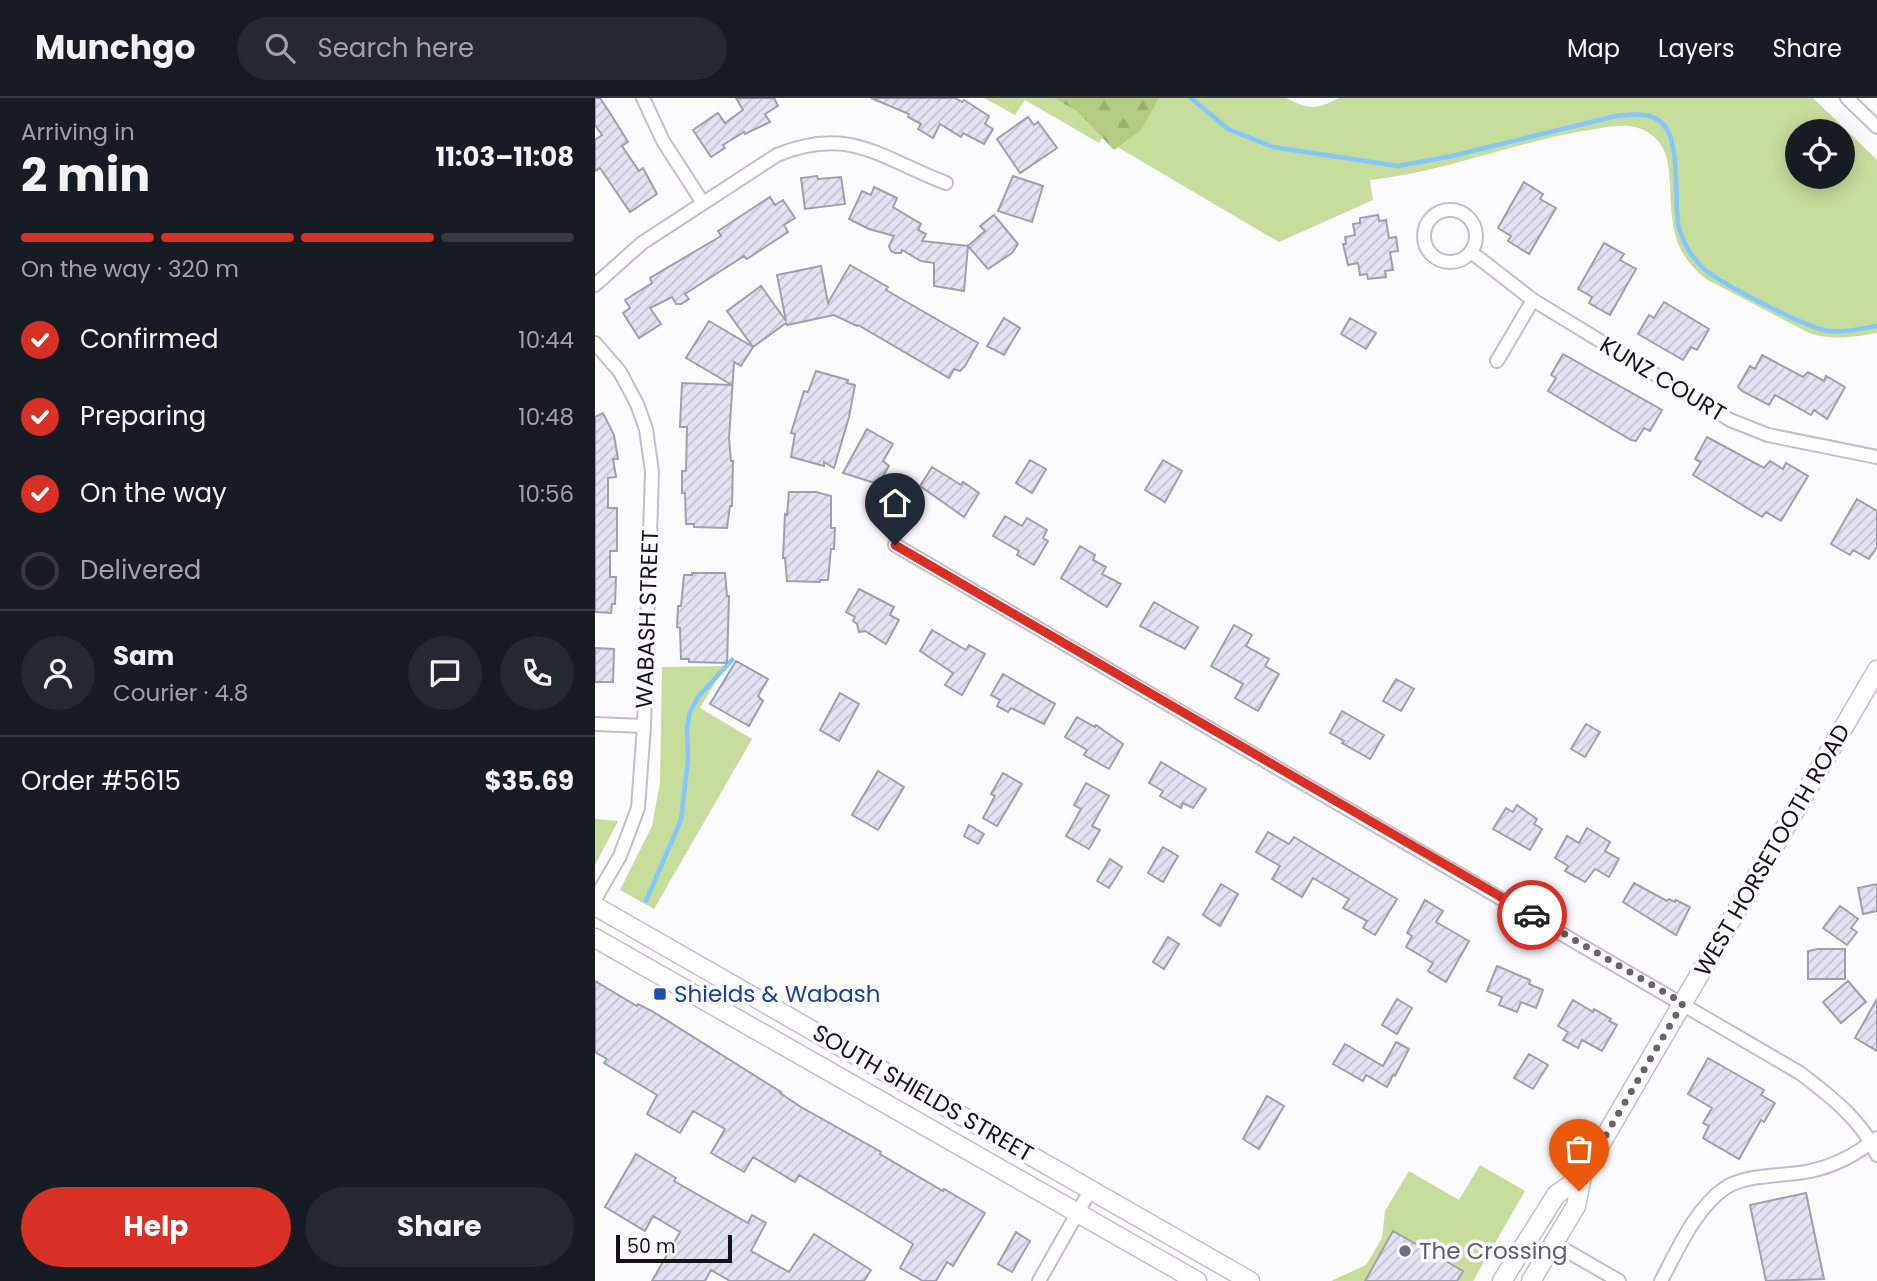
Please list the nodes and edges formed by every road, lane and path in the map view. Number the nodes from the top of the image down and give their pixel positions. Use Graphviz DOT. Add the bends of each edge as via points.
graph roads {
  1 [pos="643,98"];
  2 [pos="1847,98"];
  3 [pos="1877,127"];
  4 [pos="946,183"];
  5 [pos="703,203"];
  6 [pos="1471,252"];
  7 [pos="595,285"];
  8 [pos="1533,300"];
  9 [pos="595,343"];
  10 [pos="1497,361"];
  11 [pos="1877,457"];
  12 [pos="895,545"];
  13 [pos="1877,670"];
  14 [pos="595,724"];
  15 [pos="644,726"];
  16 [pos="595,899"];
  17 [pos="595,906"];
  18 [pos="595,938"];
  19 [pos="1683,1003"];
  20 [pos="1875,1145"];
  21 [pos="1582,1176"];
  22 [pos="1091,1189"];
  23 [pos="1079,1212"];
  24 [pos="1553,1243"];
  25 [pos="1039,1281"];
  26 [pos="1197,1281"];
  27 [pos="1250,1281"];
  28 [pos="1502,1281"];
  29 [pos="1531,1281"];
  30 [pos="1619,1281"];
  31 [pos="1661,1281"];
  1 -- 5 [label="street" via="663,141"];
  2 -- 3 [label="street"];
  4 -- 5 [label="street" via="865,147 829,142 777,155"];
  5 -- 7 [label="street" via="635,248"];
  6 -- 6 [label="street" via="1477,236 1465,214 1449,210 1429,221 1424,240 1432,255 1457,262"];
  6 -- 8 [label="street, KUNZ COURT"];
  8 -- 10 [label="street"];
  8 -- 11 [label="street, KUNZ COURT" via="1730,420 1768,435"];
  9 -- 15 [label="street, WABASH STREET" via="620,372 637,404 649,448"];
  12 -- 19 [label="street"];
  13 -- 19 [label="main road, WEST HORSETOOTH ROAD"];
  14 -- 15 [label="street"];
  15 -- 16 [label="street, WABASH STREET" via="638,808 620,856"];
  17 -- 22 [label="main road, SOUTH SHIELDS STREET"];
  18 -- 23 [label="main road, SOUTH SHIELDS STREET"];
  19 -- 20 [label="street" via="1800,1073 1849,1115"];
  19 -- 21 [label="main road, WEST HORSETOOTH ROAD"];
  20 -- 31 [label="street" via="1836,1164 1727,1187 1707,1204"];
  21 -- 24 [label="main road, WEST HORSETOOTH ROAD" via="1576,1206"];
  21 -- 28 [label="main road, WEST HORSETOOTH ROAD" via="1556,1195"];
  22 -- 23 [label="street"];
  22 -- 27 [label="main road, SOUTH SHIELDS STREET"];
  23 -- 25 [label="street"];
  23 -- 26 [label="main road, SOUTH SHIELDS STREET"];
  24 -- 29 [label="main road, WEST HORSETOOTH ROAD"];
  24 -- 30 [label="street"];
}
